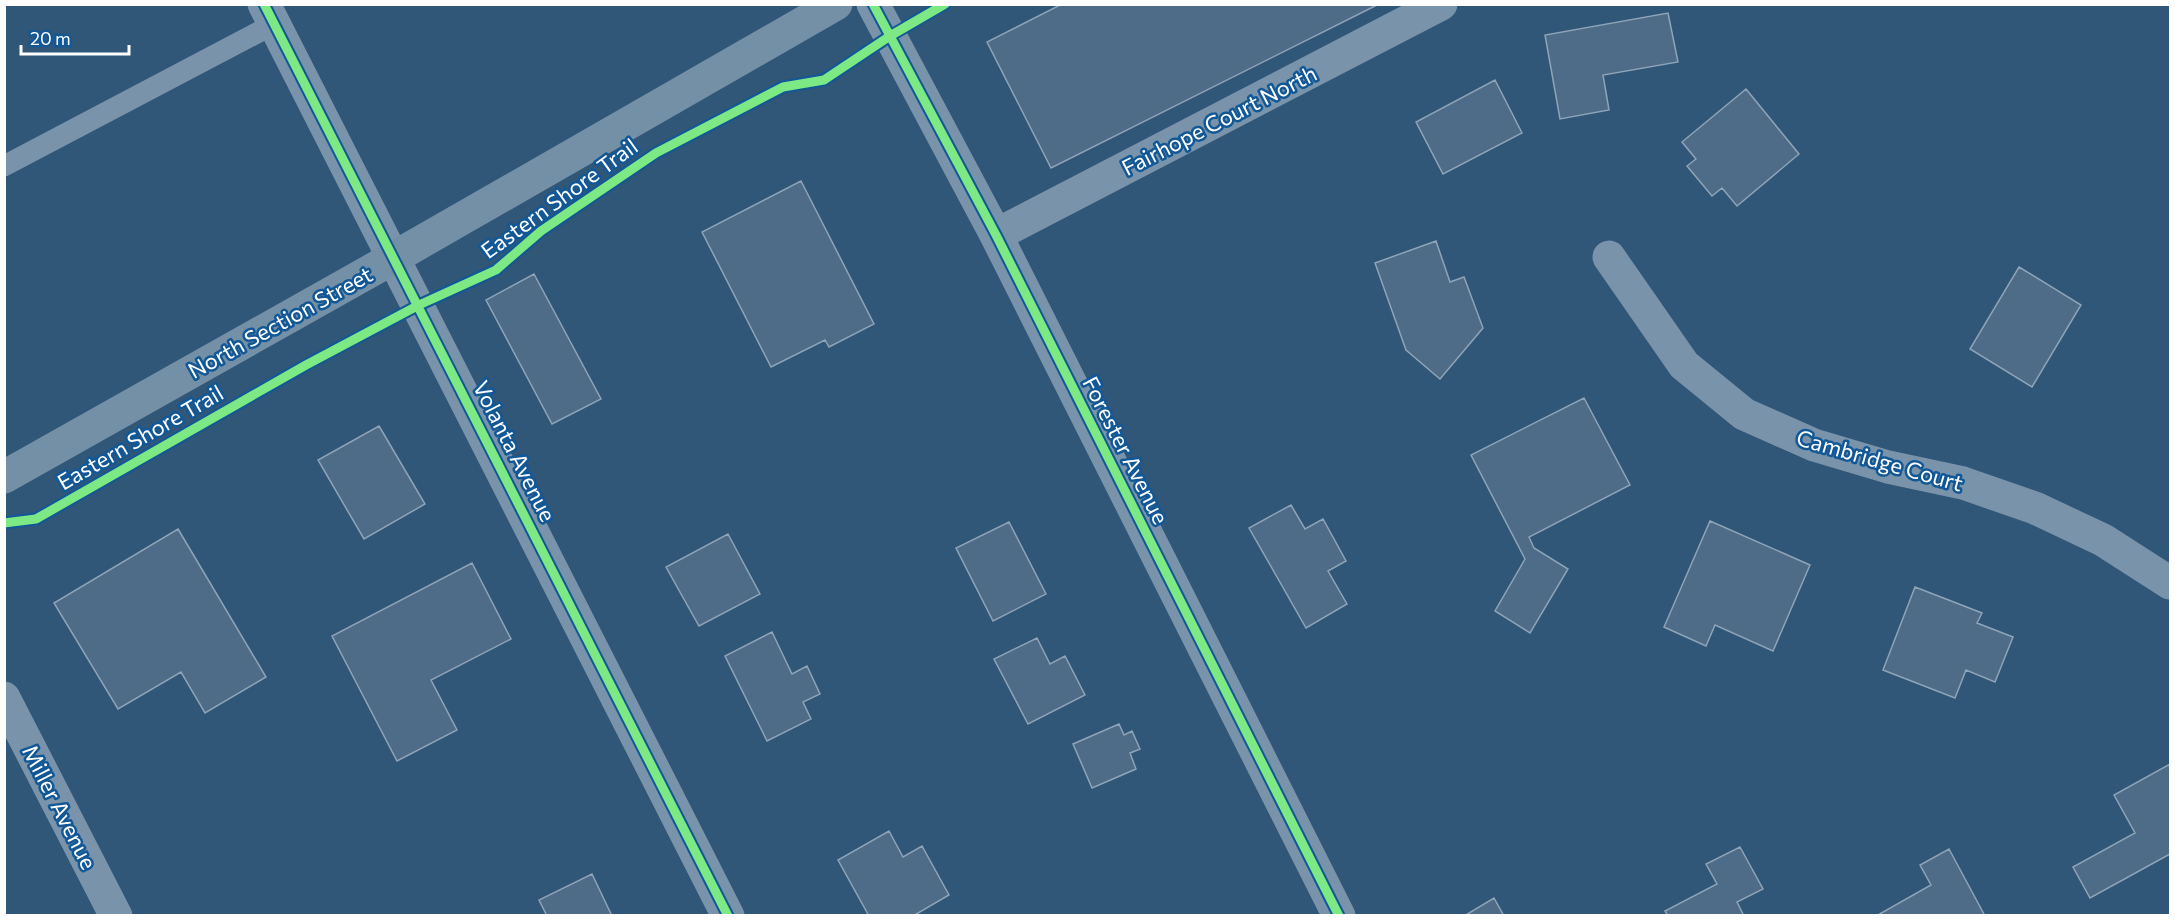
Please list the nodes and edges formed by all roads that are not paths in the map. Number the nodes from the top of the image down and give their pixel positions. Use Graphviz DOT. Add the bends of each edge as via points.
graph roads {
  1 [pos="836,4"];
  2 [pos="873,4"];
  3 [pos="1441,4"];
  4 [pos="269,14"];
  5 [pos="4,166"];
  6 [pos="996,235"];
  7 [pos="395,257"];
  8 [pos="1609,257"];
  9 [pos="4,477"];
  10 [pos="2170,583"];
  11 [pos="4,699"];
  12 [pos="116,915"];
  13 [pos="728,915"];
  14 [pos="1339,915"];
  1 -- 7 [label="main road, North Section Street"];
  2 -- 6 [label="street, Forester Avenue"];
  3 -- 6 [label="street, Fairhope Court North"];
  4 -- 5 [label="lane"];
  4 -- 7 [label="street, Volanta Avenue"];
  6 -- 14 [label="street, Forester Avenue"];
  7 -- 9 [label="main road, North Section Street"];
  7 -- 13 [label="street, Volanta Avenue"];
  8 -- 10 [label="street, Cambridge Court" via="1684,365 1744,414 1814,445 1888,467 1963,483 2035,508 2103,540"];
  11 -- 12 [label="street, Miller Avenue"];
}
